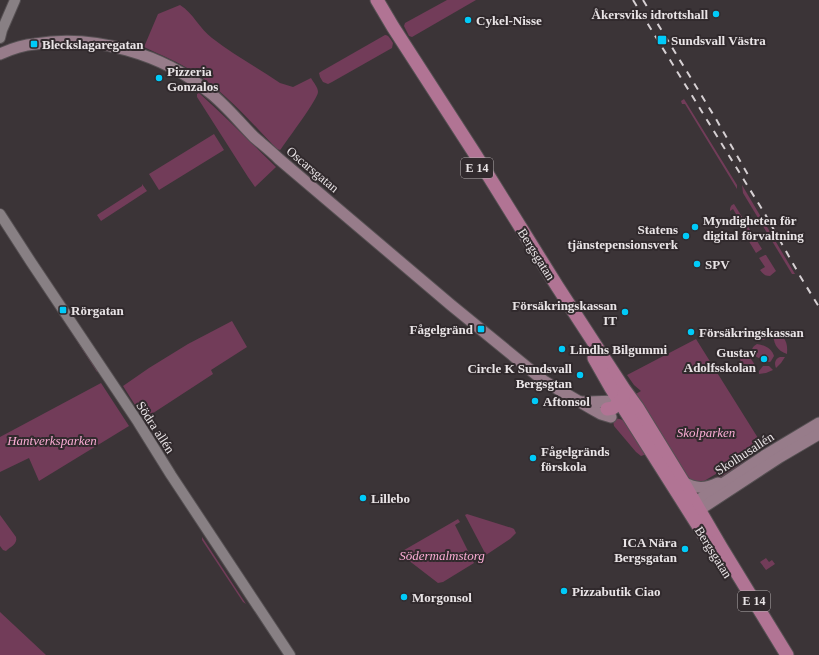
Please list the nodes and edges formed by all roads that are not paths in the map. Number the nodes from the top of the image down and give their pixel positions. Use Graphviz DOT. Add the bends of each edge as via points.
graph roads {
  1 [pos="15,0"];
  2 [pos="377,1"];
  3 [pos="0,38"];
  4 [pos="0,54"];
  5 [pos="0,214"];
  6 [pos="612,403"];
  7 [pos="819,423"];
  8 [pos="819,434"];
  9 [pos="730,478"];
  10 [pos="684,482"];
  11 [pos="712,502"];
  12 [pos="695,511"];
  13 [pos="290,655"];
  14 [pos="778,655"];
  15 [pos="787,655"];
  1 -- 3 [label="street"];
  2 -- 6 [label="highway, Bergsgatan / E 14" via="552,289"];
  4 -- 6 [label="main road, Oscarsgatan" via="12,49 52,42 97,44 129,50 184,74 209,91 269,150 544,381 577,401"];
  5 -- 13 [label="street, Södra allén"];
  6 -- 10 [label="highway, Bergsgatan / E 14" via="637,407"];
  6 -- 12 [label="highway, Bergsgatan / E 14" via="622,417 633,422 650,450"];
  7 -- 9 [label="main road, Skolhusallén"];
  8 -- 11 [label="main road, Skolhusallén"];
  9 -- 10 [label="main road" via="712,486 699,488"];
  9 -- 12 [label="main road, Skolhusallén"];
  10 -- 12 [label="highway, Bergsgatan / E 14"];
  11 -- 12 [label="main road"];
  11 -- 12 [label="main road" via="706,510"];
  12 -- 14 [label="highway, Bergsgatan / E 14"];
  12 -- 15 [label="highway, Bergsgatan / E 14" via="721,547"];
}
